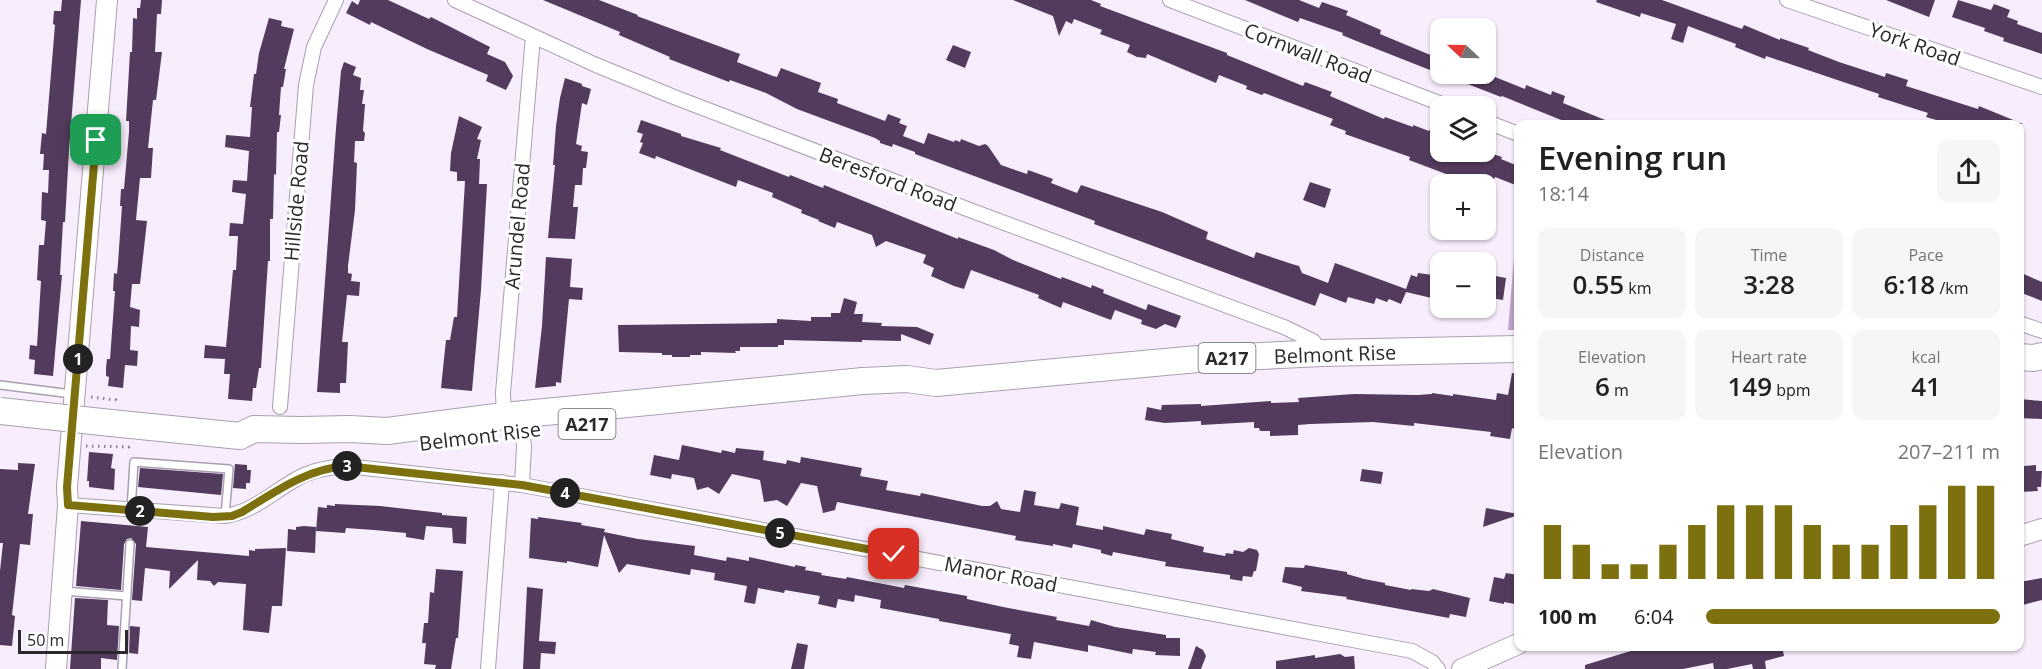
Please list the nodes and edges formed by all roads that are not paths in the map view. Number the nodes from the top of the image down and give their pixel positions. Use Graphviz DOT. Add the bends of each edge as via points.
graph roads {
  1 [pos="107,0"];
  2 [pos="336,0"];
  3 [pos="455,0"];
  4 [pos="1170,0"];
  5 [pos="1787,0"];
  6 [pos="533,36"];
  7 [pos="2042,87"];
  8 [pos="1430,99"];
  9 [pos="1496,125"];
  10 [pos="1514,132"];
  11 [pos="2024,325"];
  12 [pos="2042,331"];
  13 [pos="1514,349"];
  14 [pos="1322,353"];
  15 [pos="0,385"];
  16 [pos="78,398"];
  17 [pos="280,407"];
  18 [pos="0,411"];
  19 [pos="513,423"];
  20 [pos="502,482"];
  21 [pos="522,485"];
  22 [pos="68,505"];
  23 [pos="131,510"];
  24 [pos="225,516"];
  25 [pos="2042,529"];
  26 [pos="2024,534"];
  27 [pos="130,544"];
  28 [pos="62,591"];
  29 [pos="127,596"];
  30 [pos="1514,646"];
  31 [pos="56,669"];
  32 [pos="123,669"];
  33 [pos="488,669"];
  34 [pos="1437,669"];
  35 [pos="1461,669"];
  1 -- 16 [label="street"];
  2 -- 17 [label="street, Hillside Road" via="314,47 306,85"];
  3 -- 6 [label="street, Beresford Road"];
  4 -- 8 [label="street, Cornwall Road"];
  5 -- 7 [label="street, York Road"];
  6 -- 14 [label="street, Beresford Road" via="674,97 1284,327 1312,341"];
  6 -- 19 [label="street, Arundel Road" via="503,393"];
  9 -- 10 [label="street"];
  11 -- 12 [label="street"];
  13 -- 14 [label="highway, Belmont Rise / A217"];
  14 -- 19 [label="highway, Belmont Rise / A217" via="1198,359 936,382 868,397"];
  15 -- 16 [label="lane"];
  16 -- 22 [label="street"];
  18 -- 19 [label="highway, Belmont Rise / A217, bridge" via="114,411 240,436 250,445 301,447 394,446"];
  19 -- 21 [label="street, Arundel Road"];
  20 -- 21 [label="street, Manor Road"];
  20 -- 24 [label="street, Manor Road" via="329,467 304,475 242,512"];
  20 -- 33 [label="street"];
  21 -- 34 [label="street, Manor Road" via="1412,651"];
  22 -- 23 [label="street, Manor Road"];
  22 -- 28 [label="street"];
  23 -- 24 [label="street, Manor Road"];
  23 -- 24 [label="lane" via="134,462 229,469"];
  25 -- 26 [label="street"];
  27 -- 29 [label="lane"];
  28 -- 29 [label="lane"];
  28 -- 31 [label="street"];
  29 -- 32 [label="lane"];
  30 -- 35 [label="street"];
}
